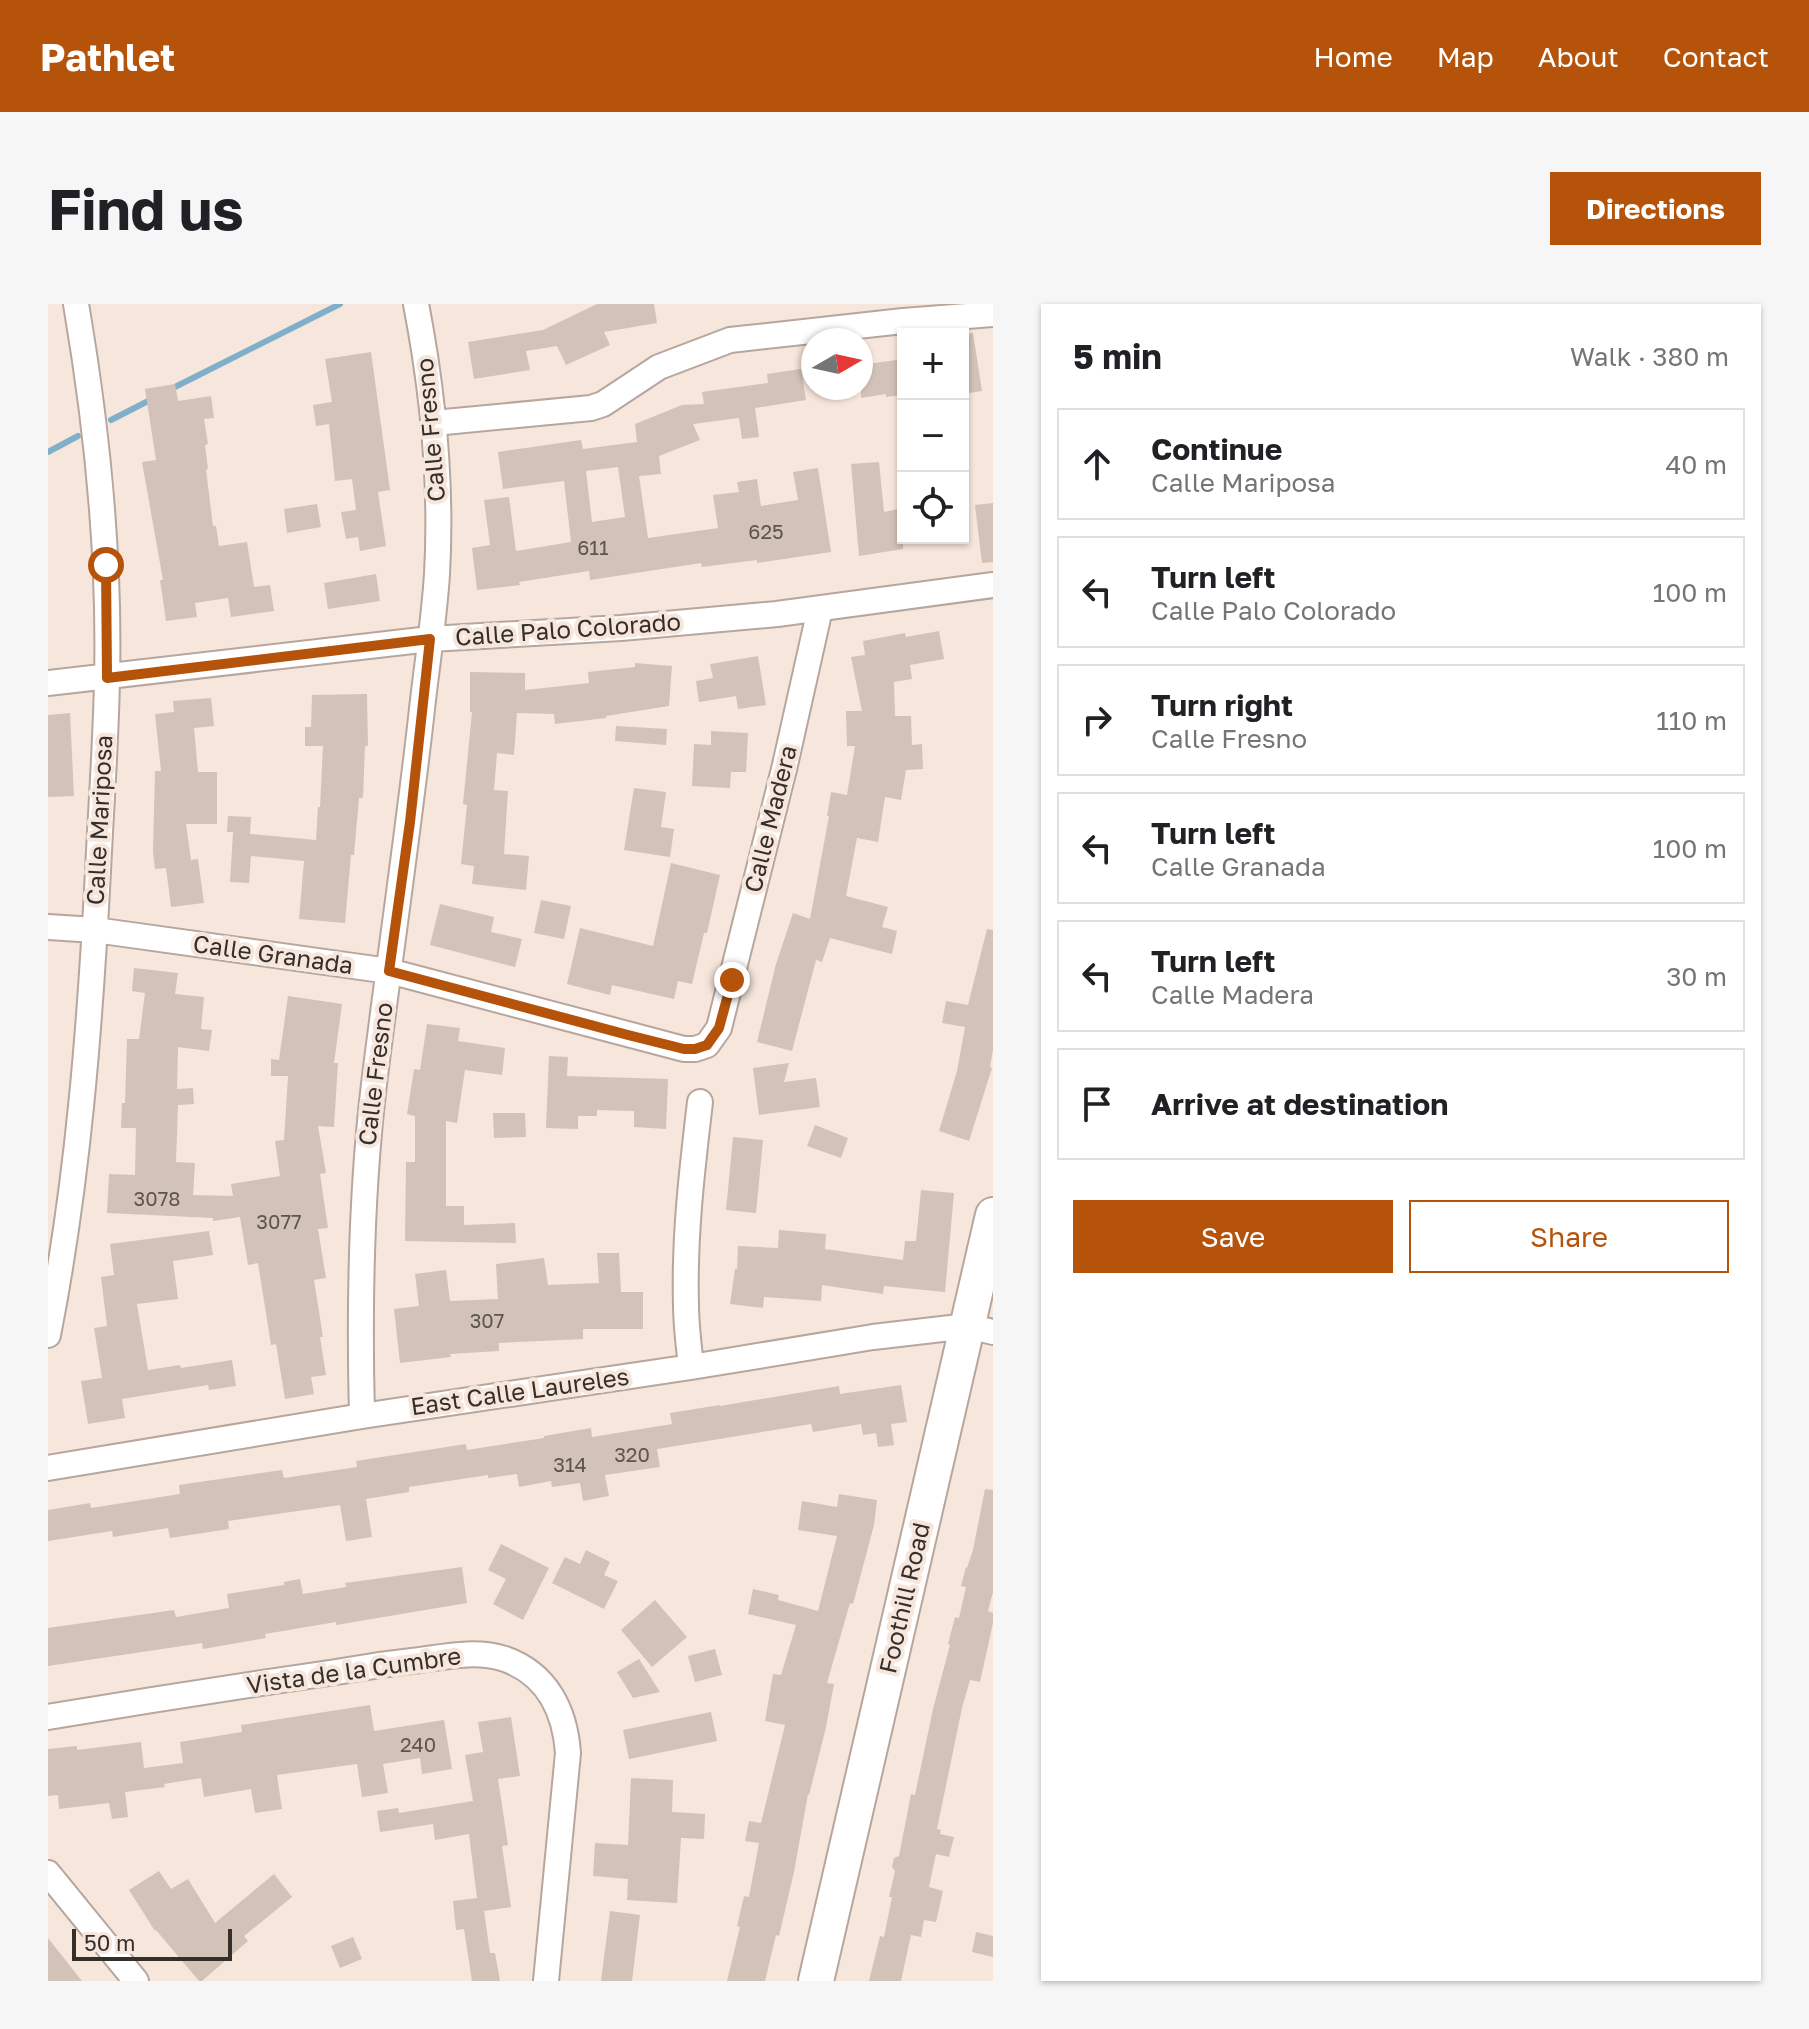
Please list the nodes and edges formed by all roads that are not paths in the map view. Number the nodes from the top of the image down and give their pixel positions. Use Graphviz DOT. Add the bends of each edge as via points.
graph roads {
  1 [pos="76,304"];
  2 [pos="416,304"];
  3 [pos="993,314"];
  4 [pos="434,423"];
  5 [pos="993,585"];
  6 [pos="820,609"];
  7 [pos="430,639"];
  8 [pos="107,678"];
  9 [pos="48,683"];
  10 [pos="48,927"];
  11 [pos="95,930"];
  12 [pos="389,971"];
  13 [pos="719,1028"];
  14 [pos="700,1102"];
  15 [pos="993,1215"];
  16 [pos="981,1329"];
  17 [pos="48,1335"];
  18 [pos="691,1367"];
  19 [pos="362,1416"];
  20 [pos="48,1468"];
  21 [pos="48,1717"];
  22 [pos="48,1873"];
  23 [pos="136,1981"];
  24 [pos="546,1981"];
  25 [pos="816,1981"];
  1 -- 8 [label="street, Calle Mariposa" via="98,453"];
  2 -- 4 [label="street, Calle Fresno"];
  3 -- 4 [label="street" via="730,340 659,367 591,408"];
  4 -- 7 [label="street, Calle Fresno" via="437,573"];
  5 -- 6 [label="street, Calle Palo Colorado"];
  6 -- 7 [label="street, Calle Palo Colorado"];
  6 -- 13 [label="street, Calle Madera"];
  7 -- 8 [label="street, Calle Palo Colorado"];
  7 -- 12 [label="street, Calle Fresno"];
  8 -- 9 [label="street, Calle Palo Colorado"];
  8 -- 11 [label="street, Calle Mariposa"];
  10 -- 11 [label="street, Calle Granada"];
  11 -- 12 [label="street, Calle Granada"];
  11 -- 17 [label="street, Calle Mariposa" via="74,1177"];
  12 -- 13 [label="street, Calle Granada" via="684,1049 707,1045"];
  12 -- 19 [label="street, Calle Fresno" via="361,1238"];
  14 -- 18 [label="street" via="686,1246"];
  15 -- 16 [label="main road, Foothill Road"];
  16 -- 18 [label="street, East Calle Laureles" via="873,1337"];
  16 -- 25 [label="main road, Foothill Road"];
  18 -- 19 [label="street, East Calle Laureles"];
  19 -- 20 [label="street, East Calle Laureles"];
  21 -- 24 [label="street, Vista de la Cumbre" via="466,1654 496,1657 524,1669 552,1697 567,1734"];
  22 -- 23 [label="street"];
}
